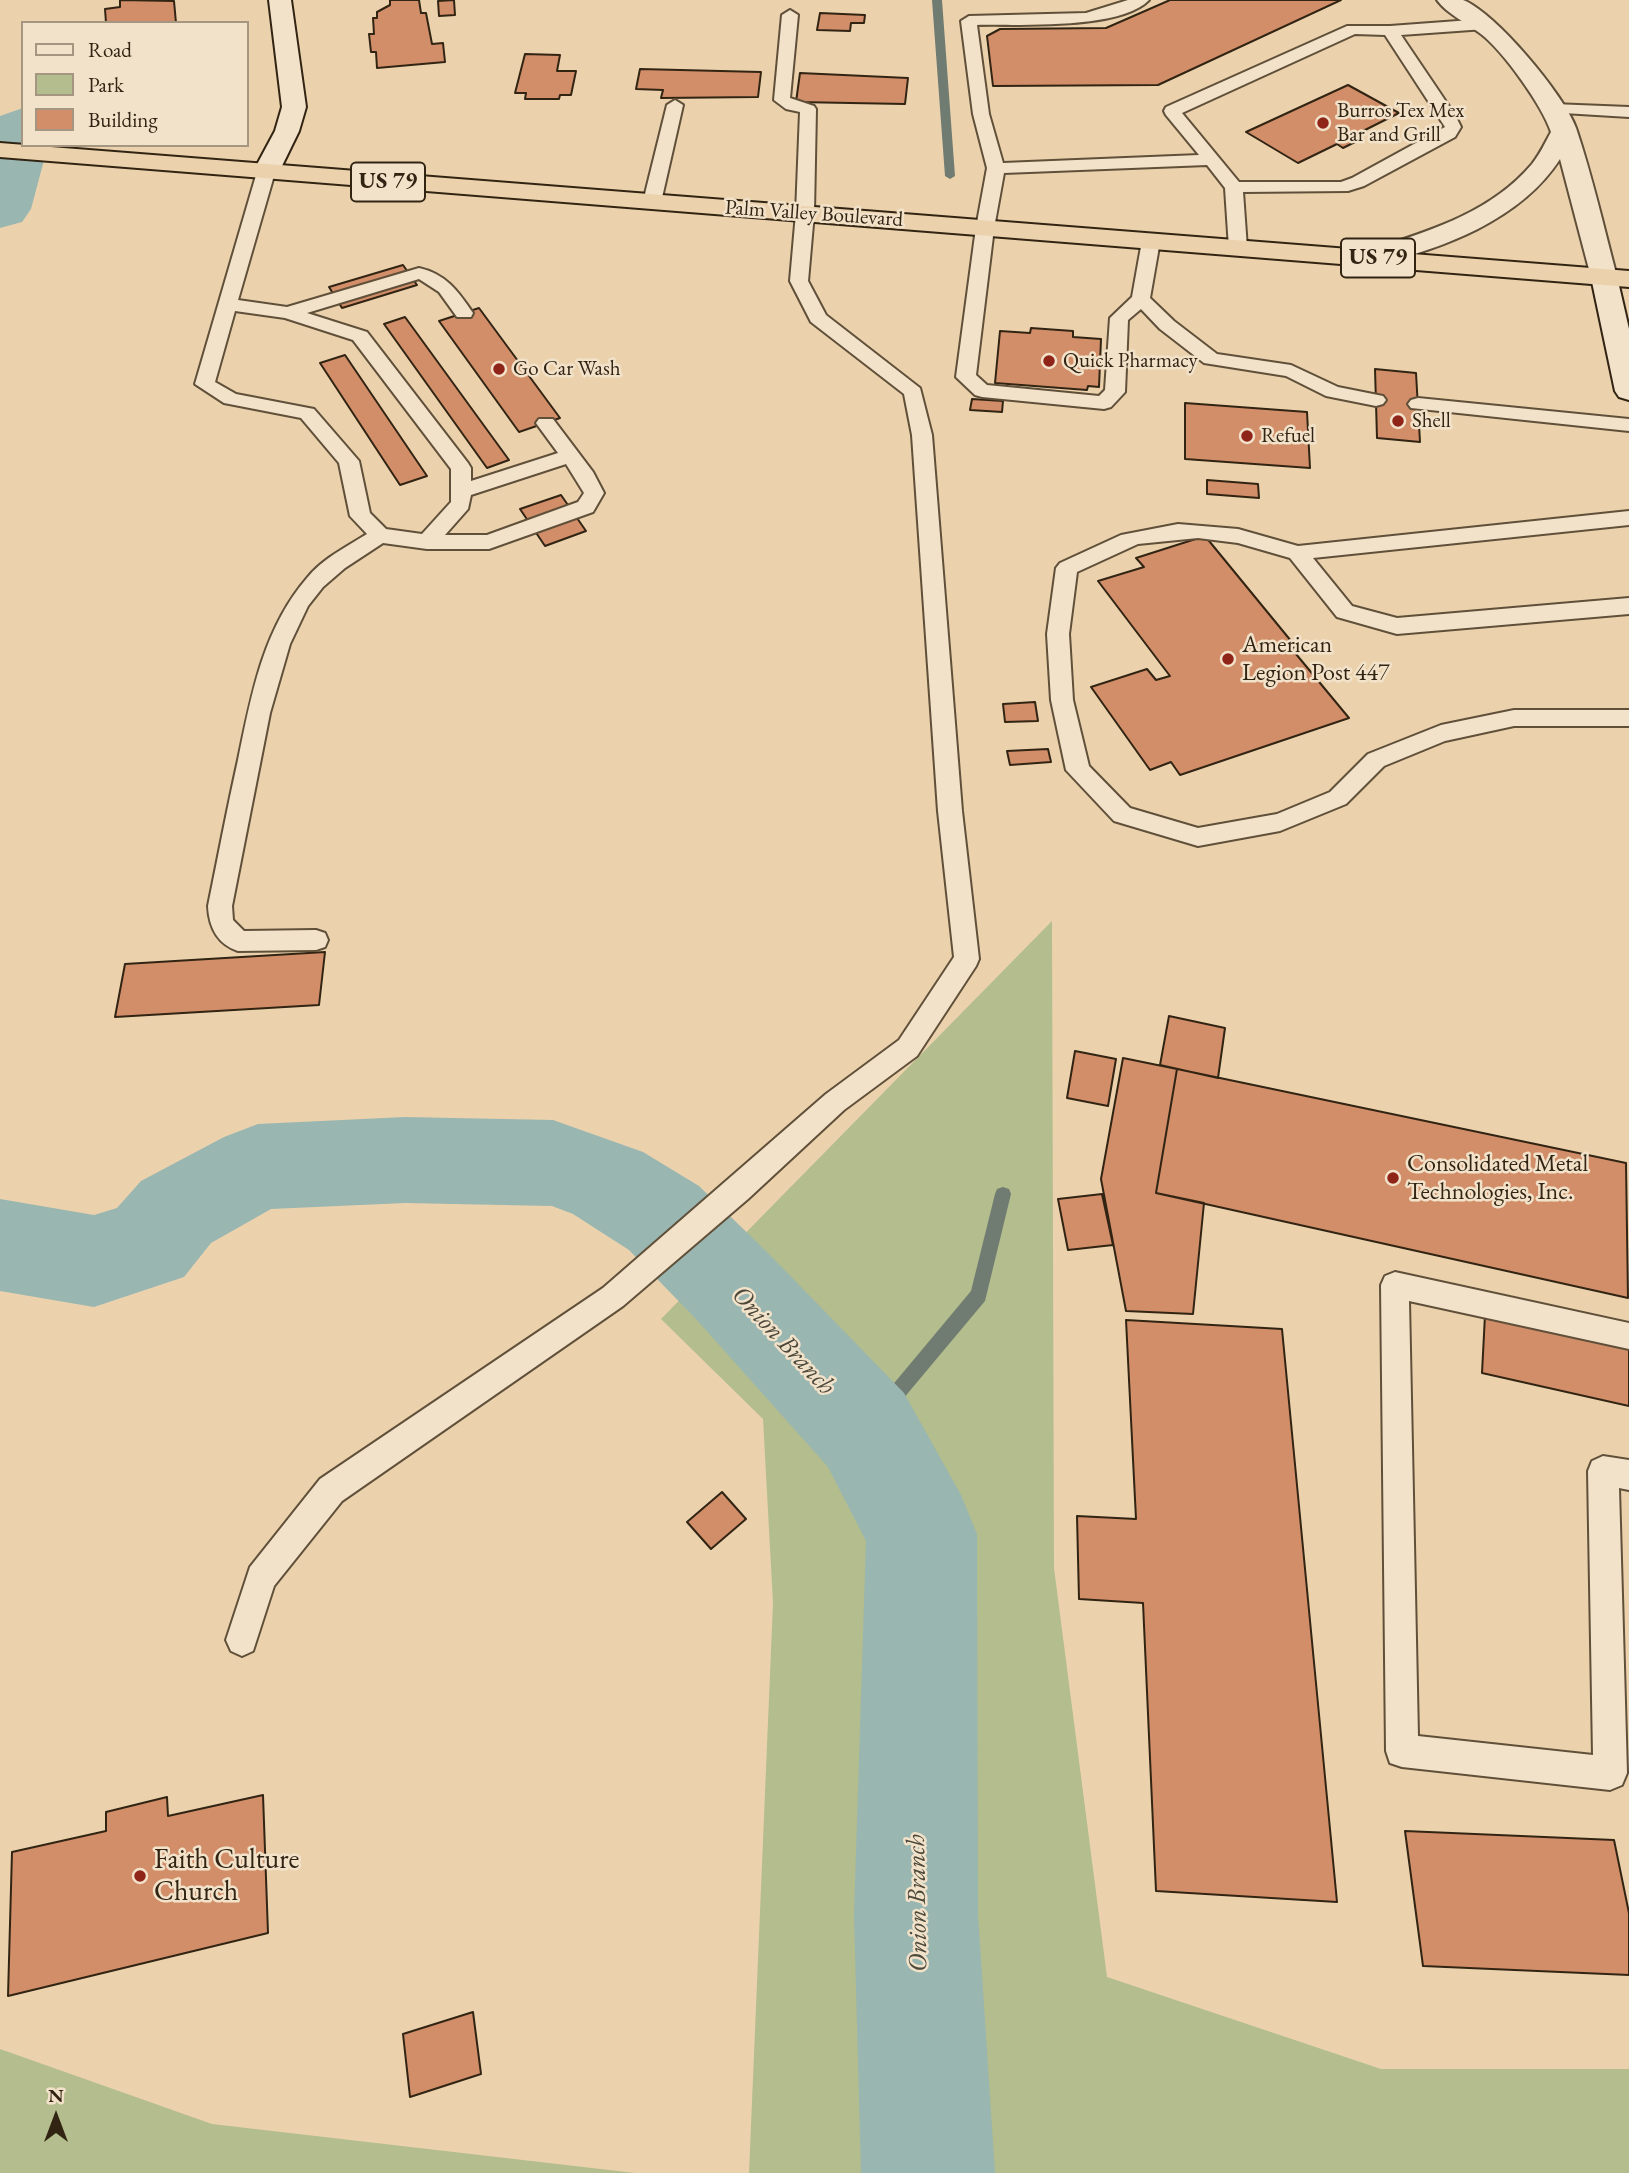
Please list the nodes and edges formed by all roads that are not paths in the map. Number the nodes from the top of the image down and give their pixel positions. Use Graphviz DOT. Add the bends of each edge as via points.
graph roads {
  1 [pos="280,0"];
  2 [pos="1141,0"];
  3 [pos="1448,0"];
  4 [pos="790,15"];
  5 [pos="1485,24"];
  6 [pos="1390,31"];
  7 [pos="675,105"];
  8 [pos="1629,112"];
  9 [pos="1559,120"];
  10 [pos="0,149"];
  11 [pos="1211,160"];
  12 [pos="996,168"];
  13 [pos="266,172"];
  14 [pos="1234,187"];
  15 [pos="652,202"];
  16 [pos="805,213"];
  17 [pos="985,228"];
  18 [pos="1151,241"];
  19 [pos="1238,248"];
  20 [pos="1372,258"];
  21 [pos="1617,278"];
  22 [pos="1141,299"];
  23 [pos="228,304"];
  24 [pos="288,313"];
  25 [pos="464,313"];
  26 [pos="1629,391"];
  27 [pos="1376,400"];
  28 [pos="1418,404"];
  29 [pos="546,423"];
  30 [pos="1629,425"];
  31 [pos="570,456"];
  32 [pos="461,491"];
  33 [pos="1629,518"];
  34 [pos="380,535"];
  35 [pos="427,542"];
  36 [pos="1297,553"];
  37 [pos="1629,606"];
  38 [pos="1629,718"];
  39 [pos="316,940"];
  40 [pos="1629,1336"];
  41 [pos="1629,1475"];
  42 [pos="242,1640"];
  1 -- 13 [label="street" via="294,107"];
  2 -- 12 [label="lane" via="1086,18 969,21 981,114"];
  3 -- 5 [label="street"];
  4 -- 16 [label="lane" via="782,100 808,108"];
  5 -- 6 [label="lane"];
  5 -- 9 [label="street" via="1528,73"];
  6 -- 11 [label="lane" via="1353,29 1172,111"];
  6 -- 14 [label="lane" via="1454,127 1449,133 1342,187"];
  7 -- 15 [label="lane"];
  8 -- 9 [label="lane"];
  9 -- 20 [label="street" via="1540,170 1486,216"];
  9 -- 21 [label="street"];
  10 -- 13 [label="highway, Palm Valley Boulevard / US 79"];
  11 -- 12 [label="lane"];
  11 -- 14 [label="lane"];
  12 -- 17 [label="lane"];
  13 -- 15 [label="highway, Palm Valley Boulevard / US 79"];
  13 -- 23 [label="lane"];
  14 -- 19 [label="lane"];
  15 -- 16 [label="highway, Palm Valley Boulevard / US 79"];
  16 -- 17 [label="highway, Palm Valley Boulevard / US 79"];
  16 -- 42 [label="lane" via="799,281 818,318 913,392 922,435 950,811 967,959 908,1048 835,1102 613,1297 331,1490 261,1578"];
  17 -- 18 [label="highway, Palm Valley Boulevard / US 79"];
  17 -- 22 [label="lane" via="967,377 982,391 1104,403 1115,392 1119,318"];
  18 -- 19 [label="highway, Palm Valley Boulevard / US 79"];
  18 -- 22 [label="lane"];
  19 -- 20 [label="highway, Palm Valley Boulevard / US 79"];
  20 -- 21 [label="highway, Palm Valley Boulevard / US 79"];
  21 -- 26 [label="street"];
  22 -- 27 [label="lane" via="1211,359 1291,371 1333,392"];
  23 -- 24 [label="lane"];
  23 -- 34 [label="lane" via="205,384 231,399 307,413 349,461 360,516"];
  24 -- 25 [label="lane" via="419,273 441,282"];
  24 -- 32 [label="lane" via="359,336 461,468"];
  28 -- 30 [label="lane"];
  29 -- 31 [label="lane"];
  31 -- 32 [label="lane"];
  31 -- 35 [label="lane" via="594,493 586,507 489,542"];
  32 -- 35 [label="lane" via="461,504"];
  33 -- 36 [label="lane"];
  34 -- 35 [label="lane"];
  34 -- 39 [label="lane" via="317,579 279,638 264,686 220,906 221,924 238,941"];
  36 -- 37 [label="lane" via="1345,612 1397,626"];
  36 -- 38 [label="lane" via="1262,539 1200,530 1136,537 1067,568 1058,634 1062,700 1078,770 1122,815 1198,837 1280,822 1338,798 1376,760 1441,733 1514,718"];
  40 -- 41 [label="lane" via="1395,1284 1402,1751 1610,1773 1603,1471"];
}
